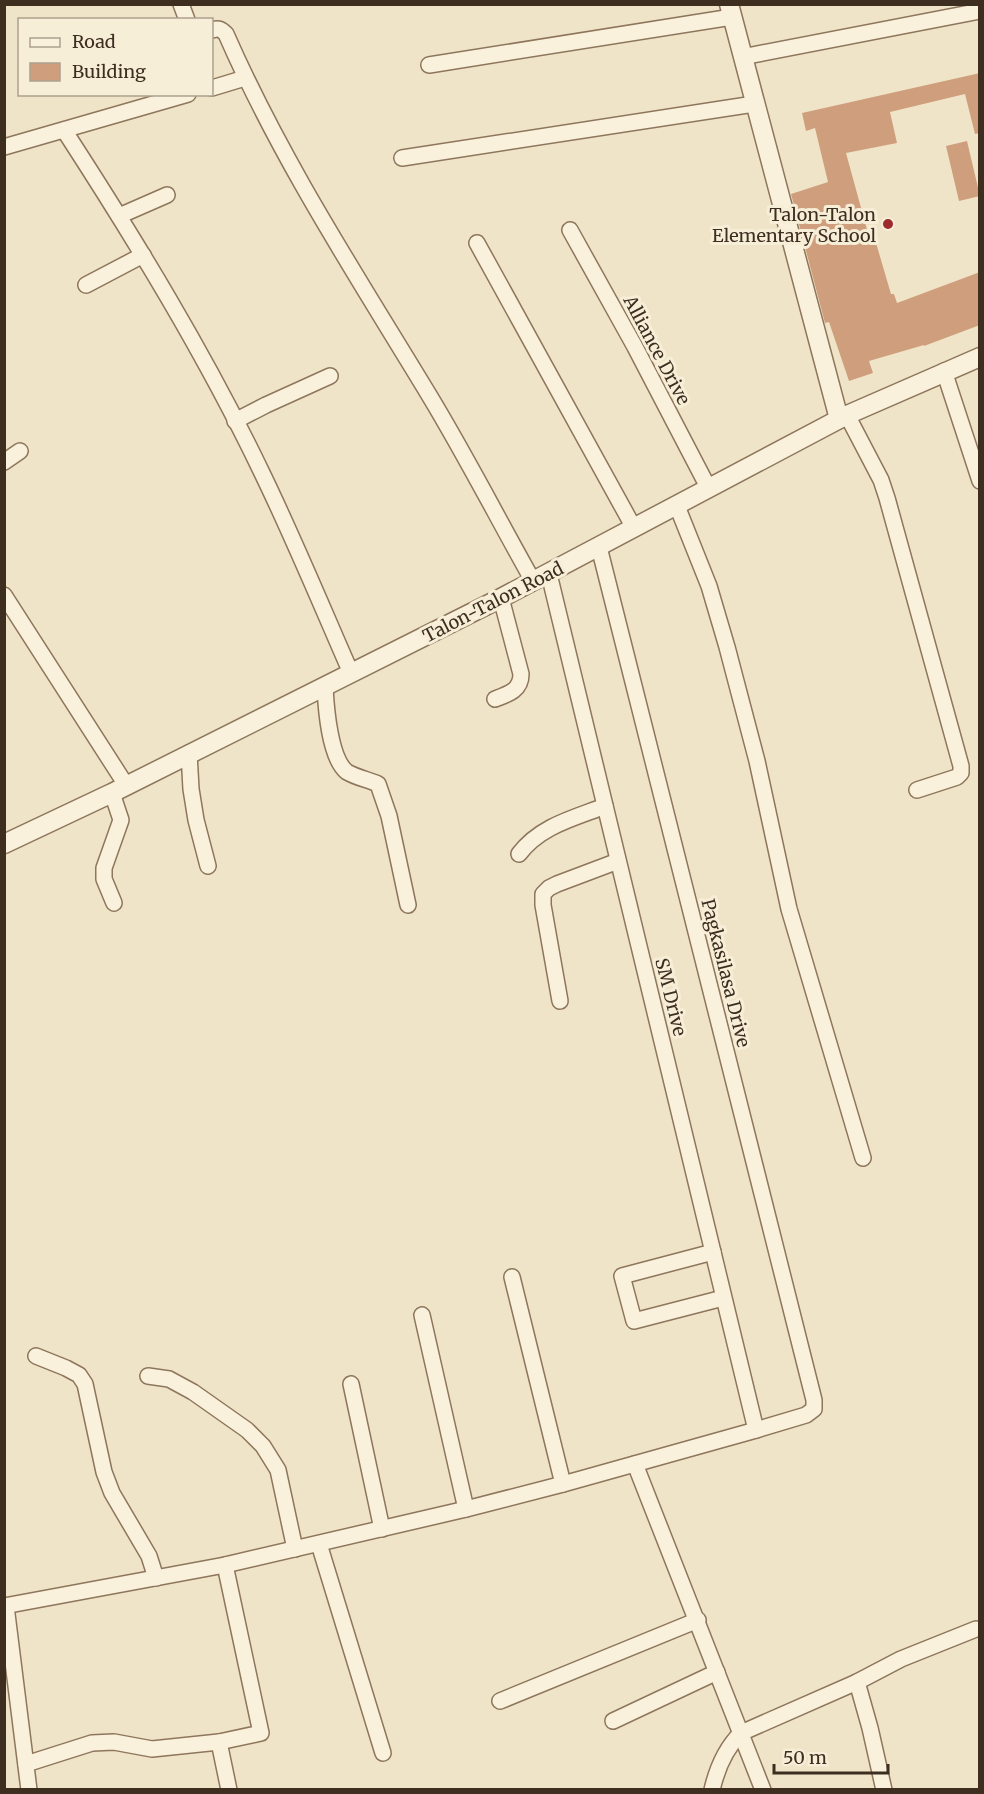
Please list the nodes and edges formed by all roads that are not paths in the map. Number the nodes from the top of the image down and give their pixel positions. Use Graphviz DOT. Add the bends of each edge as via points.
graph roads {
  1 [pos="730,10"];
  2 [pos="980,11"];
  3 [pos="213,30"];
  4 [pos="742,57"];
  5 [pos="429,65"];
  6 [pos="245,78"];
  7 [pos="213,88"];
  8 [pos="181,96"];
  9 [pos="754,104"];
  10 [pos="64,130"];
  11 [pos="4,147"];
  12 [pos="402,158"];
  13 [pos="167,195"];
  14 [pos="119,216"];
  15 [pos="570,230"];
  16 [pos="477,243"];
  17 [pos="143,255"];
  18 [pos="86,285"];
  19 [pos="980,357"];
  20 [pos="944,371"];
  21 [pos="330,376"];
  22 [pos="843,417"];
  23 [pos="235,421"];
  24 [pos="20,451"];
  25 [pos="4,462"];
  26 [pos="980,481"];
  27 [pos="709,489"];
  28 [pos="677,506"];
  29 [pos="634,528"];
  30 [pos="599,547"];
  31 [pos="541,578"];
  32 [pos="4,595"];
  33 [pos="501,598"];
  34 [pos="351,674"];
  35 [pos="325,687"];
  36 [pos="495,699"];
  37 [pos="189,753"];
  38 [pos="119,789"];
  39 [pos="917,789"];
  40 [pos="605,806"];
  41 [pos="4,844"];
  42 [pos="519,854"];
  43 [pos="618,861"];
  44 [pos="208,866"];
  45 [pos="114,903"];
  46 [pos="408,905"];
  47 [pos="560,1001"];
  48 [pos="863,1158"];
  49 [pos="713,1252"];
  50 [pos="512,1278"];
  51 [pos="723,1298"];
  52 [pos="423,1315"];
  53 [pos="36,1356"];
  54 [pos="148,1376"];
  55 [pos="351,1384"];
  56 [pos="756,1430"];
  57 [pos="635,1464"];
  58 [pos="563,1484"];
  59 [pos="466,1509"];
  60 [pos="382,1529"];
  61 [pos="319,1544"];
  62 [pos="295,1549"];
  63 [pos="225,1565"];
  64 [pos="156,1578"];
  65 [pos="5,1606"];
  66 [pos="698,1620"];
  67 [pos="976,1629"];
  68 [pos="717,1672"];
  69 [pos="857,1682"];
  70 [pos="500,1701"];
  71 [pos="613,1721"];
  72 [pos="741,1733"];
  73 [pos="219,1742"];
  74 [pos="383,1753"];
  75 [pos="26,1764"];
  76 [pos="29,1790"];
  77 [pos="229,1790"];
  78 [pos="712,1790"];
  79 [pos="763,1790"];
  80 [pos="884,1790"];
  1 -- 4 [label="street"];
  1 -- 5 [label="street"];
  2 -- 4 [label="street"];
  3 -- 6 [label="street, SM Drive" via="218,28 226,34"];
  4 -- 9 [label="street"];
  6 -- 7 [label="street"];
  6 -- 31 [label="street, SM Drive" via="310,202"];
  8 -- 10 [label="street"];
  9 -- 12 [label="street"];
  9 -- 22 [label="street"];
  10 -- 11 [label="street"];
  10 -- 14 [label="street"];
  13 -- 14 [label="street"];
  14 -- 17 [label="street"];
  15 -- 27 [label="street, Alliance Drive"];
  16 -- 29 [label="street"];
  17 -- 18 [label="street"];
  17 -- 23 [label="street"];
  19 -- 20 [label="street, Talon-Talon Road"];
  20 -- 22 [label="street, Talon-Talon Road"];
  20 -- 26 [label="street"];
  21 -- 23 [label="street"];
  22 -- 27 [label="street, Talon-Talon Road"];
  22 -- 39 [label="street" via="878,473 887,498 961,766 957,777"];
  23 -- 34 [label="street"];
  24 -- 25 [label="street"];
  27 -- 28 [label="street, Talon-Talon Road"];
  28 -- 29 [label="street, Talon-Talon Road"];
  28 -- 48 [label="street" via="709,586 727,647 789,909"];
  29 -- 30 [label="street, Talon-Talon Road"];
  30 -- 31 [label="street, Talon-Talon Road"];
  30 -- 56 [label="street, Pagkasilasa Drive" via="814,1400 814,1409 806,1415"];
  31 -- 33 [label="street, Talon-Talon Road"];
  31 -- 40 [label="street, SM Drive"];
  32 -- 38 [label="street"];
  33 -- 34 [label="street, Talon-Talon Road"];
  33 -- 36 [label="street" via="521,682 515,690"];
  34 -- 35 [label="street, Talon-Talon Road"];
  35 -- 37 [label="street, Talon-Talon Road"];
  35 -- 46 [label="street" via="339,762 348,772 378,783"];
  37 -- 38 [label="street, Talon-Talon Road"];
  37 -- 44 [label="street" via="196,820"];
  38 -- 41 [label="street, Talon-Talon Road"];
  38 -- 45 [label="street" via="121,820 104,868 104,879"];
  40 -- 42 [label="street" via="536,835"];
  40 -- 43 [label="street, SM Drive"];
  43 -- 47 [label="street" via="557,884 543,894"];
  43 -- 49 [label="street, SM Drive"];
  49 -- 51 [label="street, SM Drive"];
  49 -- 51 [label="street" via="622,1276 634,1321"];
  50 -- 58 [label="street"];
  51 -- 56 [label="street, SM Drive"];
  52 -- 59 [label="street"];
  53 -- 64 [label="street" via="72,1372 85,1384 104,1472 149,1556"];
  54 -- 62 [label="street" via="170,1379 194,1392 263,1446 279,1470"];
  55 -- 60 [label="street"];
  56 -- 57 [label="street"];
  57 -- 58 [label="street"];
  57 -- 66 [label="street"];
  58 -- 59 [label="street"];
  59 -- 60 [label="street"];
  60 -- 61 [label="street"];
  61 -- 62 [label="street"];
  61 -- 74 [label="street"];
  62 -- 63 [label="street"];
  63 -- 64 [label="street"];
  63 -- 73 [label="street" via="261,1733"];
  64 -- 65 [label="street"];
  65 -- 75 [label="street"];
  66 -- 68 [label="street"];
  66 -- 70 [label="street"];
  67 -- 69 [label="street" via="901,1659"];
  68 -- 71 [label="street"];
  68 -- 72 [label="street"];
  69 -- 72 [label="street"];
  69 -- 80 [label="street"];
  72 -- 78 [label="street" via="723,1757"];
  72 -- 79 [label="street"];
  73 -- 75 [label="street" via="152,1749 114,1742 92,1743"];
  73 -- 77 [label="street"];
  75 -- 76 [label="street"];
}
